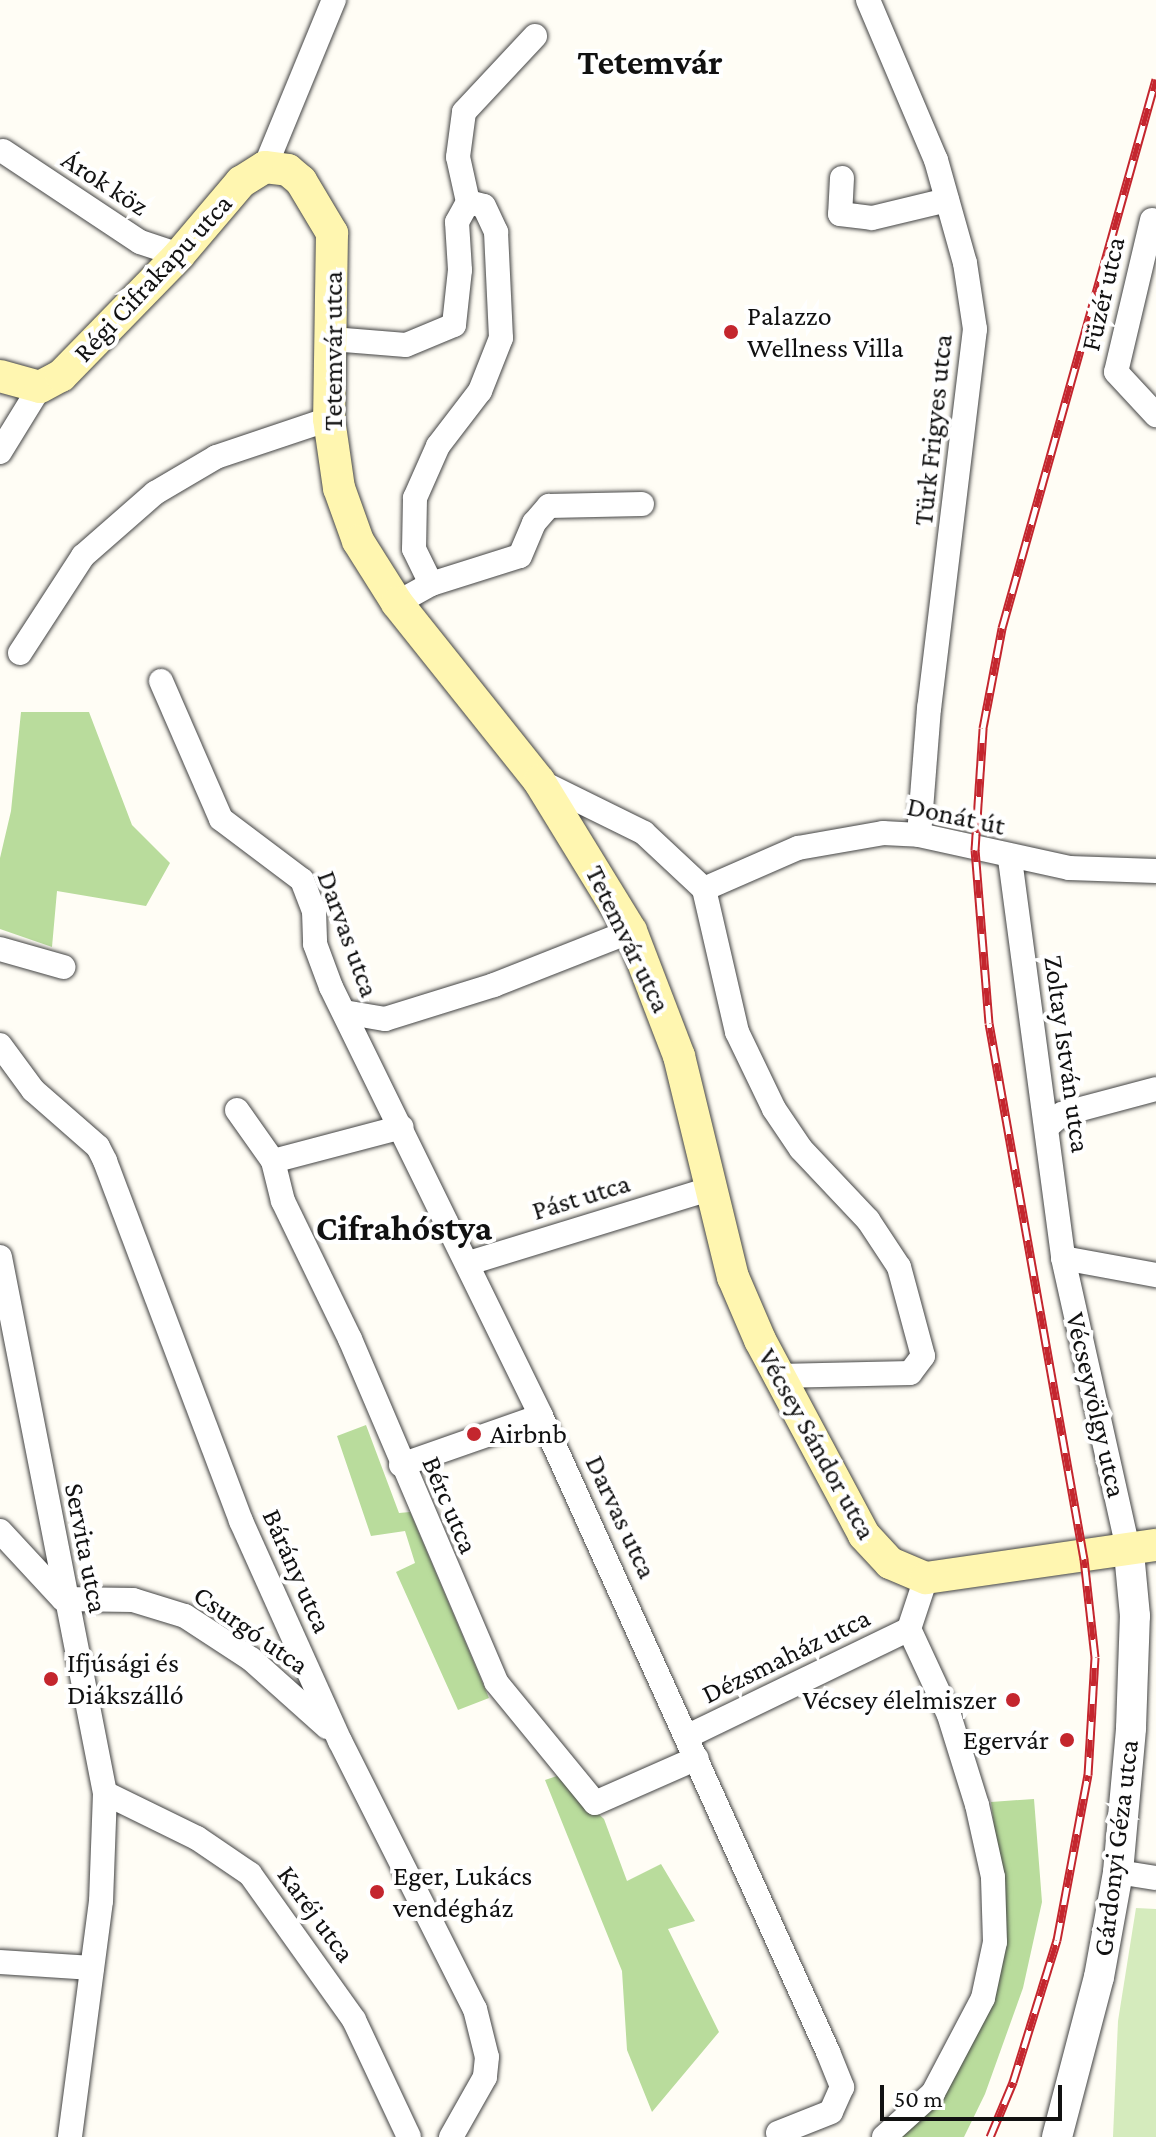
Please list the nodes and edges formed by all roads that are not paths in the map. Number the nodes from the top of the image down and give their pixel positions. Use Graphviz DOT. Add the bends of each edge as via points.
graph roads {
  1 [pos="334,0"];
  2 [pos="868,0"];
  3 [pos="535,36"];
  4 [pos="3,151"];
  5 [pos="265,167"];
  6 [pos="842,178"];
  7 [pos="947,200"];
  8 [pos="468,202"];
  9 [pos="1152,220"];
  10 [pos="179,255"];
  11 [pos="332,339"];
  12 [pos="0,376"];
  13 [pos="40,387"];
  14 [pos="1156,415"];
  15 [pos="329,419"];
  16 [pos="0,452"];
  17 [pos="642,504"];
  18 [pos="431,584"];
  19 [pos="397,603"];
  20 [pos="20,653"];
  21 [pos="161,681"];
  22 [pos="539,781"];
  23 [pos="919,835"];
  24 [pos="1010,859"];
  25 [pos="1156,871"];
  26 [pos="704,889"];
  27 [pos="631,931"];
  28 [pos="0,949"];
  29 [pos="63,967"];
  30 [pos="344,1012"];
  31 [pos="0,1045"];
  32 [pos="1156,1089"];
  33 [pos="692,1109"];
  34 [pos="237,1110"];
  35 [pos="402,1127"];
  36 [pos="1047,1127"];
  37 [pos="273,1161"];
  38 [pos="710,1189"];
  39 [pos="0,1257"];
  40 [pos="1063,1258"];
  41 [pos="469,1263"];
  42 [pos="1156,1275"];
  43 [pos="779,1376"];
  44 [pos="541,1416"];
  45 [pos="401,1465"];
  46 [pos="2,1536"];
  47 [pos="1143,1549"];
  48 [pos="926,1578"];
  49 [pos="63,1599"];
  50 [pos="909,1629"];
  51 [pos="340,1741"];
  52 [pos="693,1747"];
  53 [pos="105,1793"];
  54 [pos="1118,1872"];
  55 [pos="1156,1878"];
  56 [pos="0,1962"];
  57 [pos="92,1968"];
  58 [pos="778,2133"];
  59 [pos="70,2137"];
  60 [pos="409,2137"];
  61 [pos="451,2137"];
  62 [pos="884,2137"];
  63 [pos="1057,2137"];
  1 -- 5 [label="street"];
  2 -- 7 [label="street, Türk Frigyes utca" via="936,160"];
  3 -- 8 [label="street" via="464,112 458,157"];
  4 -- 10 [label="street, Árok köz" via="140,242"];
  5 -- 10 [label="main road, Régi Cifrakapu utca" via="241,182"];
  5 -- 11 [label="main road, Tetemvár utca" via="288,170 301,181 332,233"];
  6 -- 7 [label="street" via="840,214 872,218"];
  7 -- 23 [label="street, Türk Frigyes utca" via="975,329 929,708"];
  8 -- 11 [label="street" via="457,222 460,270 454,325 406,345"];
  8 -- 18 [label="street" via="484,206 496,232 501,338 480,391 438,446 415,498 414,549"];
  9 -- 14 [label="street, Füzér utca" via="1116,372"];
  10 -- 13 [label="main road, Régi Cifrakapu utca" via="61,376"];
  11 -- 15 [label="main road, Tetemvár utca"];
  12 -- 13 [label="main road"];
  13 -- 16 [label="street"];
  15 -- 19 [label="main road, Tetemvár utca" via="339,488 358,541"];
  15 -- 20 [label="street" via="216,457 155,493 83,556"];
  17 -- 18 [label="street" via="549,506 534,523 520,556"];
  18 -- 19 [label="street"];
  19 -- 22 [label="main road, Tetemvár utca"];
  21 -- 30 [label="street, Darvas utca" via="221,819 302,880 314,911 315,944"];
  22 -- 26 [label="street, Tetemvár utca" via="644,833"];
  22 -- 27 [label="main road, Tetemvár utca"];
  23 -- 24 [label="street, Donát út"];
  23 -- 26 [label="street, Donát út" via="857,835 798,848"];
  24 -- 25 [label="street, Donát út" via="1124,874"];
  24 -- 36 [label="street, Zoltay István utca"];
  26 -- 43 [label="street" via="737,1032 774,1109 801,1149 868,1220 899,1267 923,1356 910,1373"];
  27 -- 30 [label="street" via="494,985 385,1019"];
  27 -- 33 [label="main road, Tetemvár utca" via="663,1004"];
  28 -- 29 [label="street"];
  30 -- 35 [label="street, Darvas utca"];
  31 -- 51 [label="street, Bárány utca" via="33,1090 98,1147 105,1161 193,1406"];
  32 -- 36 [label="street" via="1062,1114"];
  33 -- 38 [label="main road, Vécsey Sándor utca"];
  34 -- 37 [label="street, Bérc utca"];
  35 -- 37 [label="street"];
  35 -- 41 [label="street, Darvas utca"];
  36 -- 40 [label="street, Zoltay István utca"];
  37 -- 45 [label="street, Bérc utca" via="283,1201 350,1339"];
  38 -- 41 [label="street, Pást utca"];
  38 -- 43 [label="main road, Vécsey Sándor utca" via="733,1277"];
  39 -- 49 [label="street, Servita utca"];
  40 -- 42 [label="street"];
  40 -- 47 [label="street, Vécseyvölgy utca"];
  41 -- 44 [label="street, Darvas utca"];
  43 -- 48 [label="main road, Vécsey Sándor utca" via="864,1535 890,1563"];
  44 -- 45 [label="street"];
  44 -- 52 [label="street, Darvas utca"];
  45 -- 52 [label="street, Bérc utca" via="496,1682 595,1803"];
  46 -- 49 [label="street"];
  47 -- 48 [label="main road"];
  47 -- 54 [label="street, Gárdonyi Géza utca"];
  48 -- 50 [label="street"];
  49 -- 51 [label="street, Csurgó utca" via="133,1600 185,1616 251,1659"];
  49 -- 53 [label="street, Servita utca" via="87,1685"];
  50 -- 52 [label="street, Dézsmaház utca"];
  50 -- 62 [label="street" via="949,1715 993,1877 995,1942 983,1998 933,2093"];
  51 -- 61 [label="street, Bárány utca" via="475,2009 487,2057 485,2077"];
  52 -- 58 [label="street, Darvas utca" via="842,2087 831,2112"];
  53 -- 57 [label="street, Servita utca" via="101,1901"];
  53 -- 60 [label="street, Karéj utca" via="197,1838 250,1874 354,2020"];
  54 -- 55 [label="street"];
  54 -- 63 [label="street, Gárdonyi Géza utca" via="1099,1977"];
  56 -- 57 [label="street"];
  57 -- 59 [label="street, Servita utca"];
}
